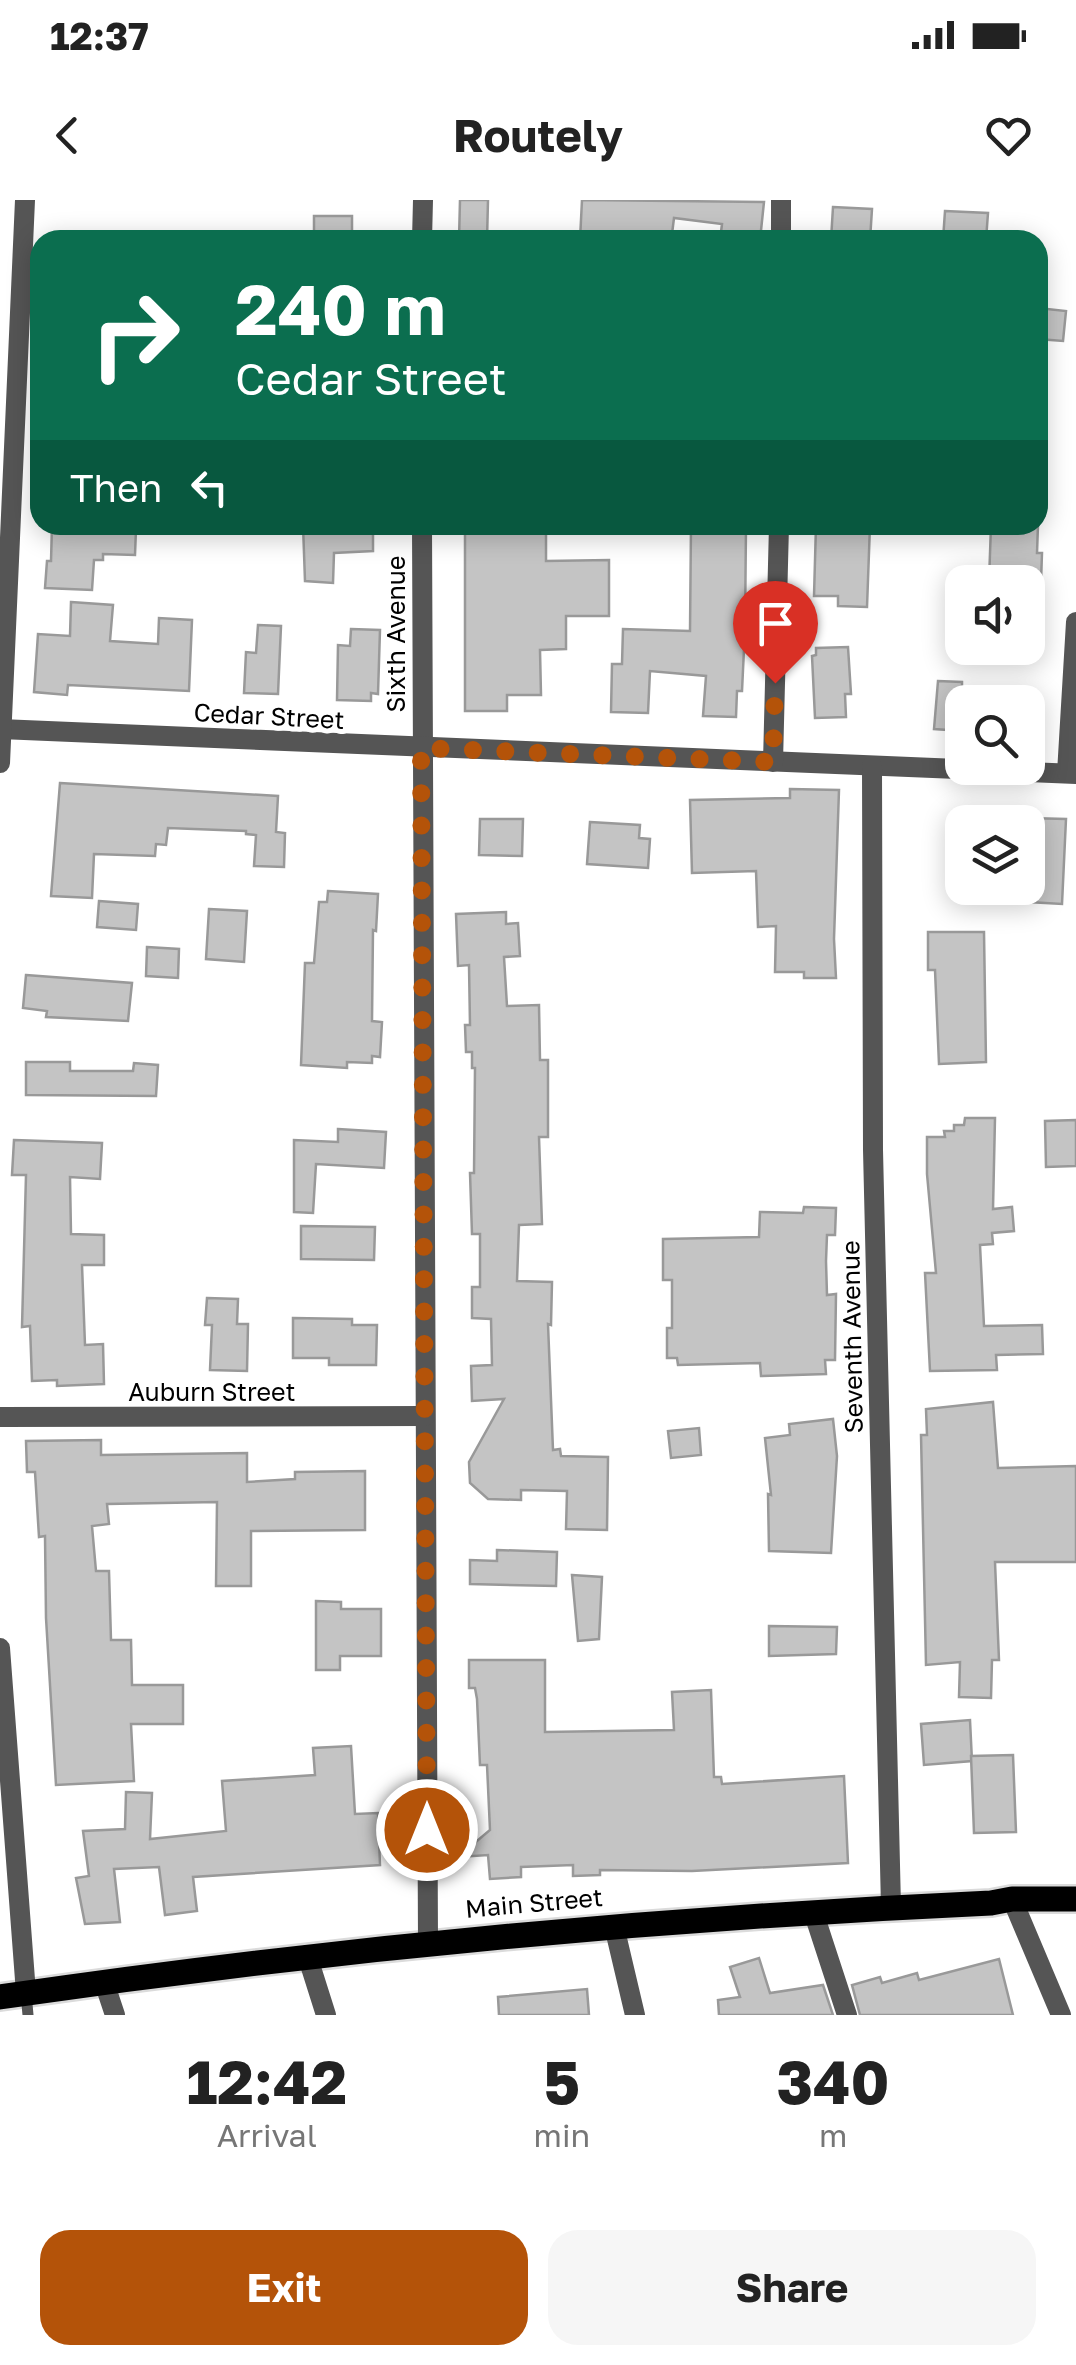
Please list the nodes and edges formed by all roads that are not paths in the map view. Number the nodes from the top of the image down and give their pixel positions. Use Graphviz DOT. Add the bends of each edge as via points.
graph roads {
  1 [pos="25,200"];
  2 [pos="422,200"];
  3 [pos="782,200"];
  4 [pos="422,230"];
  5 [pos="782,230"];
  6 [pos="9,383"];
  7 [pos="422,535"];
  8 [pos="779,535"];
  9 [pos="1076,622"];
  10 [pos="1,729"];
  11 [pos="421,748"];
  12 [pos="773,762"];
  13 [pos="0,763"];
  14 [pos="872,766"];
  15 [pos="1071,774"];
  16 [pos="425,1416"];
  17 [pos="0,1417"];
  18 [pos="0,1648"];
  19 [pos="4,1753"];
  20 [pos="1012,1899"];
  21 [pos="1076,1899"];
  22 [pos="891,1908"];
  23 [pos="813,1912"];
  24 [pos="614,1926"];
  25 [pos="428,1942"];
  26 [pos="307,1955"];
  27 [pos="104,1982"];
  28 [pos="18,2002"];
  29 [pos="115,2015"];
  30 [pos="326,2015"];
  31 [pos="635,2015"];
  32 [pos="847,2015"];
  33 [pos="1061,2015"];
  1 -- 6 [label="street"];
  2 -- 4 [label="street"];
  3 -- 5 [label="street"];
  6 -- 10 [label="street"];
  7 -- 11 [label="street, Sixth Avenue"];
  8 -- 12 [label="street"];
  9 -- 15 [label="street"];
  10 -- 11 [label="street, Cedar Street"];
  10 -- 13 [label="street"];
  11 -- 12 [label="street, Cedar Street"];
  11 -- 16 [label="street, Sixth Avenue"];
  12 -- 14 [label="street, Cedar Street"];
  14 -- 15 [label="street, Cedar Street"];
  14 -- 22 [label="street, Seventh Avenue" via="873,1170"];
  16 -- 17 [label="street, Auburn Street"];
  16 -- 25 [label="street, Sixth Avenue"];
  18 -- 19 [label="street"];
  19 -- 28 [label="street"];
  20 -- 21 [label="main road, Main Street"];
  20 -- 22 [label="main road, Main Street"];
  20 -- 33 [label="street"];
  22 -- 23 [label="main road, Main Street"];
  23 -- 24 [label="main road, Main Street"];
  23 -- 32 [label="street"];
  24 -- 25 [label="main road, Main Street"];
  24 -- 31 [label="street"];
  25 -- 26 [label="main road, Main Street"];
  26 -- 27 [label="main road, Main Street"];
  26 -- 30 [label="street"];
  27 -- 28 [label="main road, Main Street"];
  27 -- 29 [label="street"];
}
